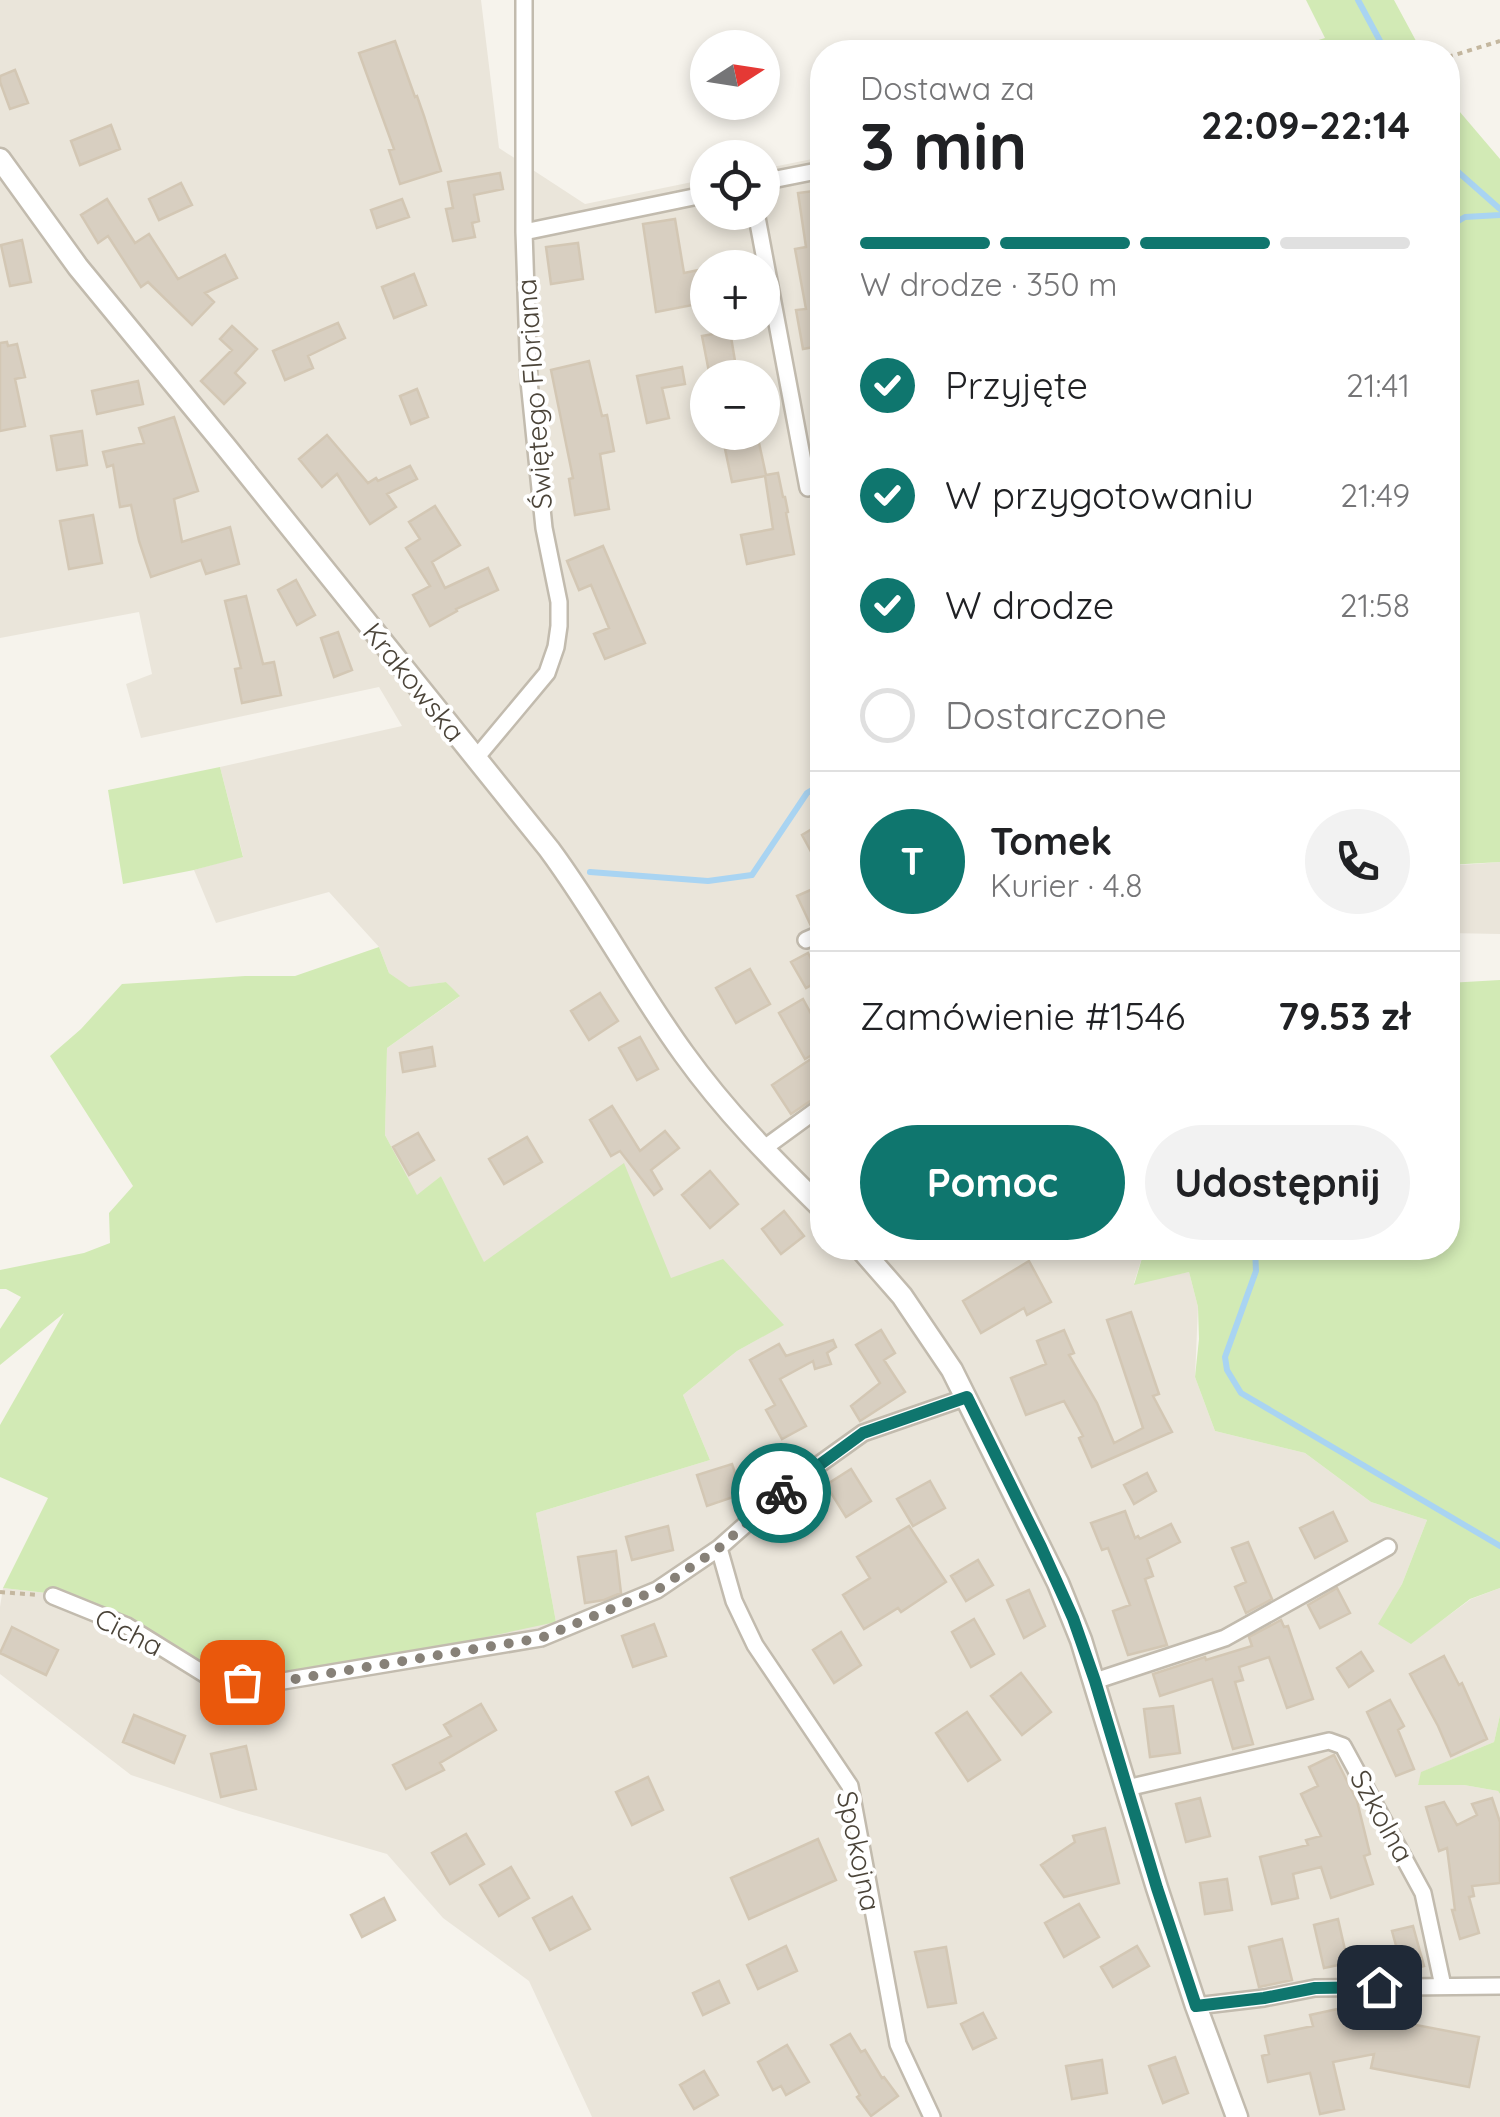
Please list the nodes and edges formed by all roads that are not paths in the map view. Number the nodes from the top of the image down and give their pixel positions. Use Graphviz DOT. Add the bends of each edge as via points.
graph roads {
  1 [pos="524,0"];
  2 [pos="0,159"];
  3 [pos="810,172"];
  4 [pos="780,178"];
  5 [pos="690,198"];
  6 [pos="759,230"];
  7 [pos="524,232"];
  8 [pos="808,488"];
  9 [pos="476,758"];
  10 [pos="810,938"];
  11 [pos="806,940"];
  12 [pos="810,1115"];
  13 [pos="763,1150"];
  14 [pos="810,1196"];
  15 [pos="870,1260"];
  16 [pos="967,1397"];
  17 [pos="1388,1547"];
  18 [pos="719,1548"];
  19 [pos="53,1596"];
  20 [pos="1095,1681"];
  21 [pos="1127,1788"];
  22 [pos="1443,1986"];
  23 [pos="1500,1986"];
  24 [pos="1196,2006"];
  25 [pos="932,2117"];
  26 [pos="1237,2117"];
  1 -- 7 [label="street, Świętego Floriana"];
  2 -- 9 [label="street, Krakowska" via="78,268"];
  3 -- 4 [label="street"];
  5 -- 7 [label="street"];
  6 -- 8 [label="street"];
  7 -- 9 [label="street, Świętego Floriana" via="535,450 560,626 548,673"];
  9 -- 13 [label="street, Krakowska" via="572,879 682,1051"];
  10 -- 11 [label="street"];
  12 -- 13 [label="street"];
  13 -- 14 [label="street, Krakowska"];
  15 -- 16 [label="street" via="920,1320"];
  16 -- 18 [label="street, Cicha" via="863,1433"];
  16 -- 20 [label="street" via="1052,1571"];
  17 -- 20 [label="street" via="1225,1638"];
  18 -- 19 [label="street, Cicha" via="657,1590 541,1638 271,1683 214,1680 126,1626"];
  18 -- 25 [label="street, Spokojna" via="755,1645 850,1786 898,2044"];
  20 -- 21 [label="street"];
  21 -- 22 [label="street, Szkolna" via="1329,1741 1343,1746 1424,1892"];
  21 -- 24 [label="street"];
  22 -- 23 [label="street"];
  22 -- 24 [label="street" via="1315,1988"];
  24 -- 26 [label="street"];
}
